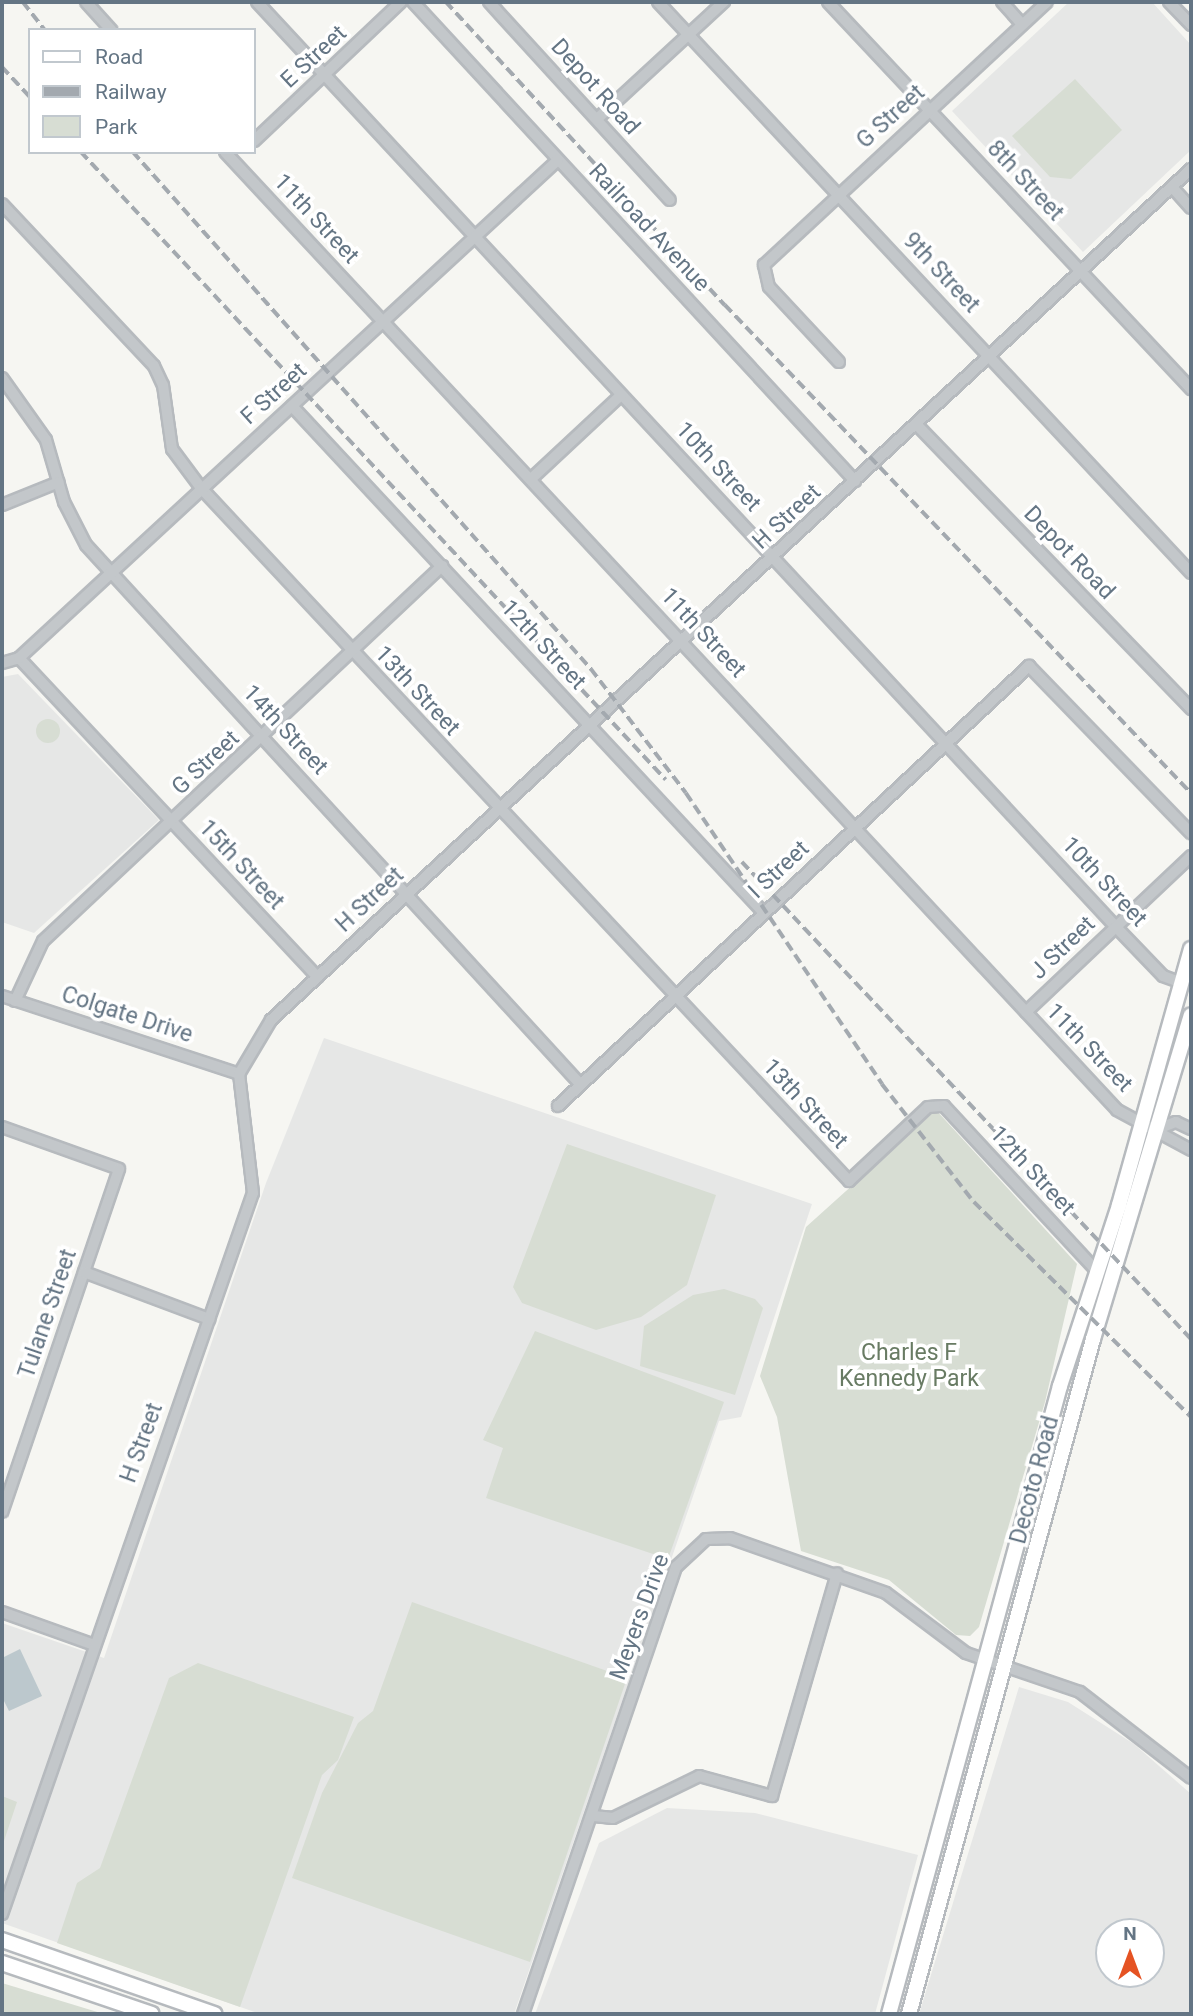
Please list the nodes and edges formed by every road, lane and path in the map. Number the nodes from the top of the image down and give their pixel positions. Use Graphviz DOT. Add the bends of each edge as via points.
graph roads {
  1 [pos="86,2"];
  2 [pos="257,2"];
  3 [pos="401,2"];
  4 [pos="413,2"];
  5 [pos="489,2"];
  6 [pos="658,2"];
  7 [pos="724,2"];
  8 [pos="828,2"];
  9 [pos="1002,2"];
  10 [pos="1047,2"];
  11 [pos="1169,2"];
  12 [pos="1022,24"];
  13 [pos="1191,25"];
  14 [pos="109,28"];
  15 [pos="689,34"];
  16 [pos="326,76"];
  17 [pos="930,110"];
  18 [pos="597,119"];
  19 [pos="256,139"];
  20 [pos="233,155"];
  21 [pos="558,160"];
  22 [pos="1191,169"];
  23 [pos="1172,187"];
  24 [pos="838,193"];
  25 [pos="670,200"];
  26 [pos="2,204"];
  27 [pos="1191,208"];
  28 [pos="476,236"];
  29 [pos="1081,271"];
  30 [pos="383,322"];
  31 [pos="990,356"];
  32 [pos="839,362"];
  33 [pos="2,378"];
  34 [pos="1191,389"];
  35 [pos="621,396"];
  36 [pos="292,406"];
  37 [pos="917,425"];
  38 [pos="531,479"];
  39 [pos="855,481"];
  40 [pos="59,482"];
  41 [pos="201,488"];
  42 [pos="2,505"];
  43 [pos="775,558"];
  44 [pos="442,566"];
  45 [pos="110,572"];
  46 [pos="1191,573"];
  47 [pos="680,640"];
  48 [pos="352,653"];
  49 [pos="19,658"];
  50 [pos="2,663"];
  51 [pos="1191,709"];
  52 [pos="590,727"];
  53 [pos="264,738"];
  54 [pos="946,744"];
  55 [pos="500,810"];
  56 [pos="173,822"];
  57 [pos="855,828"];
  58 [pos="1191,833"];
  59 [pos="1191,856"];
  60 [pos="407,894"];
  61 [pos="764,913"];
  62 [pos="1116,927"];
  63 [pos="1191,948"];
  64 [pos="317,977"];
  65 [pos="1182,983"];
  66 [pos="2,996"];
  67 [pos="675,998"];
  68 [pos="15,1001"];
  69 [pos="1026,1012"];
  70 [pos="1191,1015"];
  71 [pos="239,1074"];
  72 [pos="580,1084"];
  73 [pos="935,1104"];
  74 [pos="558,1106"];
  75 [pos="1143,1123"];
  76 [pos="2,1127"];
  77 [pos="1160,1128"];
  78 [pos="1191,1129"];
  79 [pos="1191,1150"];
  80 [pos="1096,1270"];
  81 [pos="85,1272"];
  82 [pos="209,1319"];
  83 [pos="2,1512"];
  84 [pos="837,1573"];
  85 [pos="2,1612"];
  86 [pos="94,1645"];
  87 [pos="986,1660"];
  88 [pos="1006,1665"];
  89 [pos="1191,1778"];
  90 [pos="594,1816"];
  91 [pos="929,1868"];
  92 [pos="2,1914"];
  93 [pos="2,1940"];
  94 [pos="2,1963"];
  95 [pos="900,1976"];
  96 [pos="919,1980"];
  97 [pos="152,2014"];
  98 [pos="214,2014"];
  99 [pos="523,2014"];
  100 [pos="889,2014"];
  101 [pos="897,2014"];
  102 [pos="909,2014"];
  1 -- 14 [label="street"];
  2 -- 16 [label="street, 10th Street"];
  3 -- 16 [label="street, E Street"];
  4 -- 21 [label="street, Railroad Avenue"];
  5 -- 18 [label="street, Depot Road"];
  6 -- 15 [label="street, 9th Street"];
  7 -- 15 [label="street"];
  8 -- 17 [label="street, 8th Street"];
  9 -- 12 [label="street"];
  10 -- 12 [label="street, G Street"];
  11 -- 13 [label="street"];
  12 -- 17 [label="street, G Street"];
  15 -- 18 [label="street"];
  15 -- 24 [label="street, 9th Street"];
  16 -- 19 [label="street, E Street"];
  16 -- 28 [label="street, 10th Street"];
  17 -- 24 [label="street, G Street"];
  17 -- 29 [label="street, 8th Street"];
  18 -- 25 [label="street, Depot Road"];
  20 -- 30 [label="street, 11th Street"];
  21 -- 28 [label="street, F Street"];
  21 -- 39 [label="street, Railroad Avenue"];
  22 -- 23 [label="street, H Street"];
  23 -- 27 [label="street"];
  23 -- 29 [label="street, H Street"];
  24 -- 31 [label="street, 9th Street"];
  24 -- 32 [label="street, G Street" via="764,265 769,288"];
  26 -- 41 [label="street, 13th Street" via="154,366 163,385 172,449"];
  28 -- 30 [label="street, F Street"];
  28 -- 35 [label="street, 10th Street"];
  29 -- 31 [label="street, H Street"];
  29 -- 34 [label="street, 8th Street"];
  30 -- 36 [label="street, F Street"];
  30 -- 38 [label="street, 11th Street"];
  31 -- 37 [label="street, H Street"];
  31 -- 46 [label="street, 9th Street"];
  33 -- 40 [label="street, 14th Street" via="33,413"];
  35 -- 38 [label="street"];
  35 -- 43 [label="street, 10th Street"];
  36 -- 41 [label="street, F Street"];
  36 -- 44 [label="street, 12th Street"];
  37 -- 39 [label="street, H Street"];
  37 -- 51 [label="street, Depot Road"];
  38 -- 47 [label="street, 11th Street"];
  39 -- 43 [label="street, H Street"];
  40 -- 42 [label="street"];
  40 -- 45 [label="street, 14th Street" via="78,533"];
  41 -- 45 [label="street, F Street"];
  41 -- 48 [label="street, 13th Street"];
  43 -- 47 [label="street, H Street"];
  43 -- 54 [label="street, 10th Street"];
  44 -- 48 [label="street, G Street"];
  44 -- 52 [label="street, 12th Street"];
  45 -- 49 [label="street, F Street"];
  45 -- 53 [label="street, 14th Street"];
  47 -- 52 [label="street, H Street"];
  47 -- 57 [label="street, 11th Street"];
  48 -- 53 [label="street, G Street"];
  48 -- 55 [label="street, 13th Street"];
  49 -- 50 [label="street"];
  49 -- 56 [label="street, 15th Street"];
  52 -- 55 [label="street, H Street"];
  52 -- 61 [label="street, 12th Street"];
  53 -- 56 [label="street, G Street"];
  53 -- 60 [label="street, 14th Street"];
  54 -- 57 [label="street, I Street"];
  54 -- 58 [label="street, I Street" via="1029,666"];
  54 -- 62 [label="street, 10th Street"];
  55 -- 60 [label="street, H Street"];
  55 -- 67 [label="street, 13th Street"];
  56 -- 64 [label="street, 15th Street"];
  56 -- 68 [label="street, G Street" via="43,941"];
  57 -- 61 [label="street, I Street"];
  57 -- 69 [label="street, 11th Street"];
  59 -- 62 [label="street, J Street"];
  60 -- 64 [label="street, H Street"];
  60 -- 72 [label="street, 14th Street"];
  61 -- 67 [label="street, I Street"];
  62 -- 65 [label="street, 10th Street" via="1159,972"];
  62 -- 69 [label="street, J Street"];
  63 -- 65 [label="main road, Decoto Road"];
  64 -- 71 [label="street, H Street" via="271,1020"];
  65 -- 75 [label="main road, Decoto Road"];
  66 -- 68 [label="street, Colgate Drive"];
  67 -- 72 [label="street, I Street"];
  67 -- 73 [label="street, 13th Street" via="849,1181"];
  68 -- 71 [label="street, Colgate Drive"];
  69 -- 75 [label="street, 11th Street" via="1117,1110"];
  70 -- 77 [label="main road, Decoto Road"];
  71 -- 82 [label="street, H Street" via="253,1193"];
  72 -- 74 [label="street, I Street"];
  73 -- 80 [label="street, 12th Street"];
  75 -- 77 [label="street, 11th Street"];
  75 -- 80 [label="main road, Decoto Road"];
  76 -- 81 [label="street, Tulane Street" via="119,1169"];
  77 -- 78 [label="street, 11th Street" via="1176,1122"];
  77 -- 79 [label="street, 11th Street"];
  77 -- 88 [label="main road, Decoto Road" via="1093,1339"];
  80 -- 87 [label="main road, Decoto Road"];
  81 -- 82 [label="street"];
  81 -- 83 [label="street, Tulane Street"];
  82 -- 86 [label="street, H Street"];
  84 -- 87 [label="street, Meyers Drive" via="886,1593 941,1640"];
  84 -- 90 [label="street" via="772,1797 699,1776 613,1818"];
  84 -- 90 [label="street, Meyers Drive" via="730,1538 691,1547 676,1567"];
  85 -- 86 [label="street"];
  86 -- 92 [label="street, H Street"];
  87 -- 88 [label="street, Meyers Drive"];
  87 -- 91 [label="main road, Decoto Road"];
  88 -- 89 [label="street, Meyers Drive" via="1080,1692"];
  88 -- 96 [label="main road, Decoto Road"];
  90 -- 99 [label="street, Meyers Drive"];
  91 -- 95 [label="main road, Decoto Road"];
  91 -- 96 [label="main road" via="909,1964"];
  93 -- 98 [label="main road"];
  94 -- 97 [label="main road"];
  95 -- 100 [label="main road, Decoto Road"];
  95 -- 101 [label="main road" via="904,1987"];
  96 -- 102 [label="main road, Decoto Road"];
}
